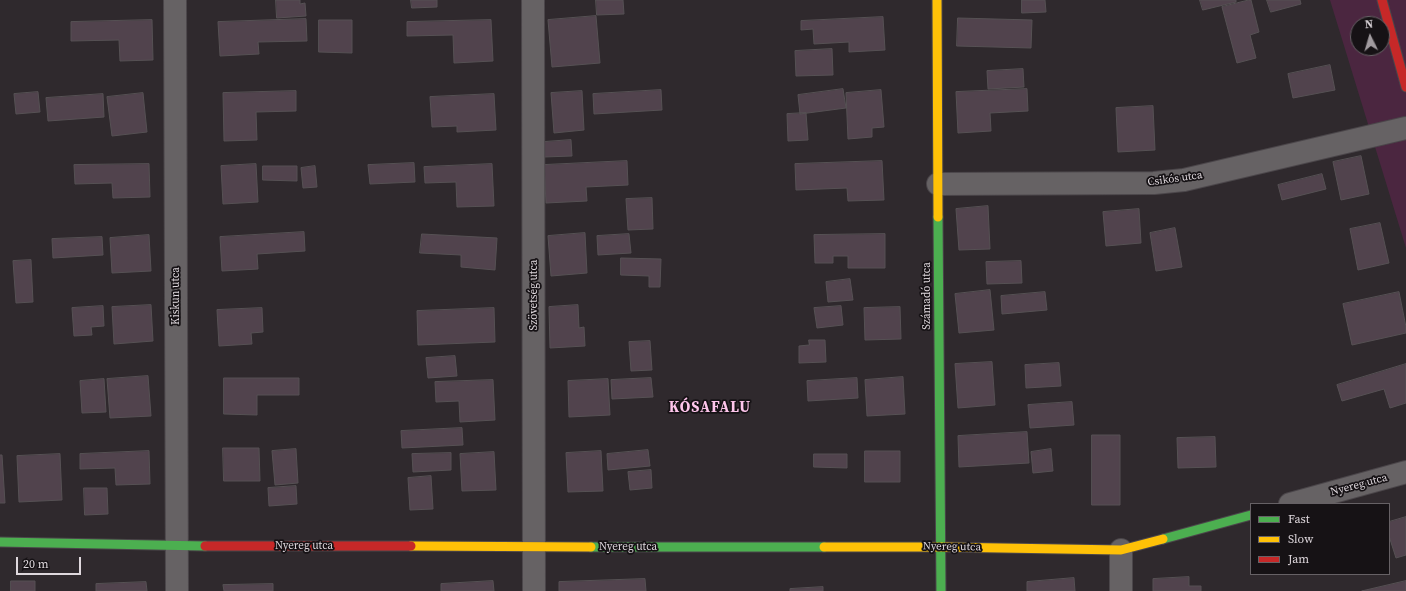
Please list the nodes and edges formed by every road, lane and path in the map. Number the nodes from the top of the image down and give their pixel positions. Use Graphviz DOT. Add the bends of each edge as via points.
graph roads {
  1 [pos="175,0"];
  2 [pos="533,0"];
  3 [pos="937,0"];
  4 [pos="1382,0"];
  5 [pos="1406,87"];
  6 [pos="1406,128"];
  7 [pos="938,184"];
  8 [pos="1406,472"];
  9 [pos="1294,503"];
  10 [pos="1250,515"];
  11 [pos="0,542"];
  12 [pos="177,546"];
  13 [pos="534,546"];
  14 [pos="941,547"];
  15 [pos="1121,550"];
  16 [pos="177,591"];
  17 [pos="534,591"];
  18 [pos="941,591"];
  19 [pos="1121,591"];
  1 -- 12 [label="street, Kiskun utca"];
  2 -- 13 [label="street, Szövetség utca"];
  3 -- 7 [label="street, Számadó utca"];
  4 -- 5 [label="street"];
  6 -- 7 [label="street, Csikós utca" via="1184,180 1154,183"];
  7 -- 14 [label="street, Számadó utca"];
  8 -- 9 [label="street, Nyereg utca"];
  10 -- 15 [label="street, Nyereg utca"];
  11 -- 12 [label="street, Nyereg utca"];
  12 -- 13 [label="street, Nyereg utca"];
  12 -- 16 [label="street, Kiskun utca"];
  13 -- 14 [label="street, Nyereg utca"];
  13 -- 17 [label="street, Szövetség utca"];
  14 -- 15 [label="street, Nyereg utca"];
  14 -- 18 [label="street, Számadó utca"];
  15 -- 19 [label="street"];
}
